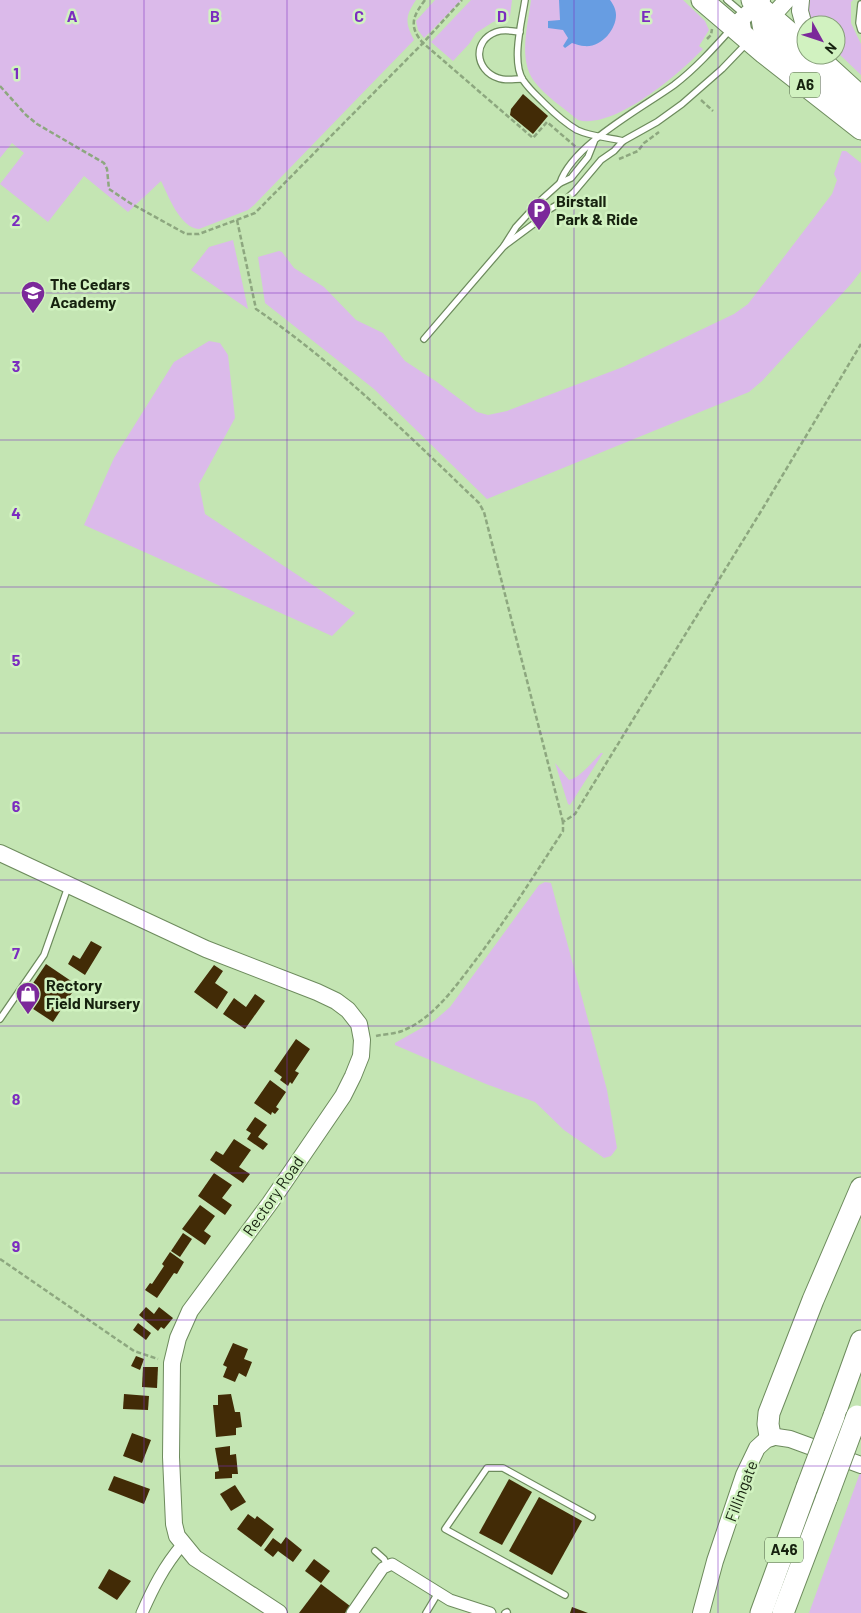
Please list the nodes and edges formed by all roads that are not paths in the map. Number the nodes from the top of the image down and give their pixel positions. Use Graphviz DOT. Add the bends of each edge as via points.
graph roads {
  1 [pos="525,0"];
  2 [pos="702,0"];
  3 [pos="727,0"];
  4 [pos="787,0"];
  5 [pos="801,0"];
  6 [pos="861,4"];
  7 [pos="801,15"];
  8 [pos="754,17"];
  9 [pos="861,30"];
  10 [pos="520,32"];
  11 [pos="796,41"];
  12 [pos="825,65"];
  13 [pos="522,78"];
  14 [pos="861,97"];
  15 [pos="861,119"];
  16 [pos="861,130"];
  17 [pos="599,137"];
  18 [pos="622,141"];
  19 [pos="504,246"];
  20 [pos="424,339"];
  21 [pos="0,854"];
  22 [pos="69,886"];
  23 [pos="0,1020"];
  24 [pos="861,1188"];
  25 [pos="861,1341"];
  26 [pos="859,1411"];
  27 [pos="770,1436"];
  28 [pos="861,1465"];
  29 [pos="592,1517"];
  30 [pos="182,1545"];
  31 [pos="375,1551"];
  32 [pos="387,1565"];
  33 [pos="438,1593"];
  34 [pos="565,1594"];
  35 [pos="142,1613"];
  36 [pos="279,1613"];
  37 [pos="352,1613"];
  38 [pos="426,1613"];
  39 [pos="490,1613"];
  40 [pos="701,1613"];
  41 [pos="761,1613"];
  42 [pos="783,1613"];
  1 -- 10 [label="lane"];
  2 -- 8 [label="highway, A6"];
  3 -- 8 [label="lane"];
  4 -- 8 [label="street"];
  5 -- 7 [label="street"];
  6 -- 9 [label="lane"];
  8 -- 11 [label="highway, A6"];
  8 -- 15 [label="street" via="774,43"];
  8 -- 16 [label="highway, A6"];
  8 -- 17 [label="lane" via="679,80"];
  8 -- 18 [label="lane" via="722,69 682,104"];
  10 -- 13 [label="lane" via="518,49"];
  10 -- 13 [label="lane" via="497,31 486,37 479,48 479,61 486,73 500,79"];
  12 -- 14 [label="highway, A6"];
  13 -- 17 [label="lane" via="560,119"];
  17 -- 18 [label="lane"];
  17 -- 19 [label="lane" via="564,173 560,183 516,227"];
  18 -- 19 [label="lane" via="570,196"];
  19 -- 20 [label="lane"];
  21 -- 22 [label="street"];
  22 -- 23 [label="lane" via="44,955"];
  22 -- 30 [label="street, Rectory Road" via="206,949 336,1001 358,1024 362,1040 361,1056 342,1096 270,1203 190,1311 178,1338 172,1363 171,1457 174,1524"];
  24 -- 27 [label="highway" via="769,1413"];
  25 -- 41 [label="highway, A46, bridge"];
  26 -- 42 [label="highway, A46, bridge"];
  27 -- 28 [label="street" via="790,1439"];
  27 -- 40 [label="street, Fillingate" via="758,1448 744,1476"];
  29 -- 34 [label="lane" via="503,1468 487,1468 445,1529"];
  30 -- 35 [label="street" via="155,1583"];
  30 -- 36 [label="street, Rectory Road" via="209,1569"];
  31 -- 32 [label="lane"];
  32 -- 33 [label="street" via="392,1564"];
  32 -- 37 [label="street"];
  33 -- 38 [label="lane"];
  33 -- 39 [label="street"];
}
